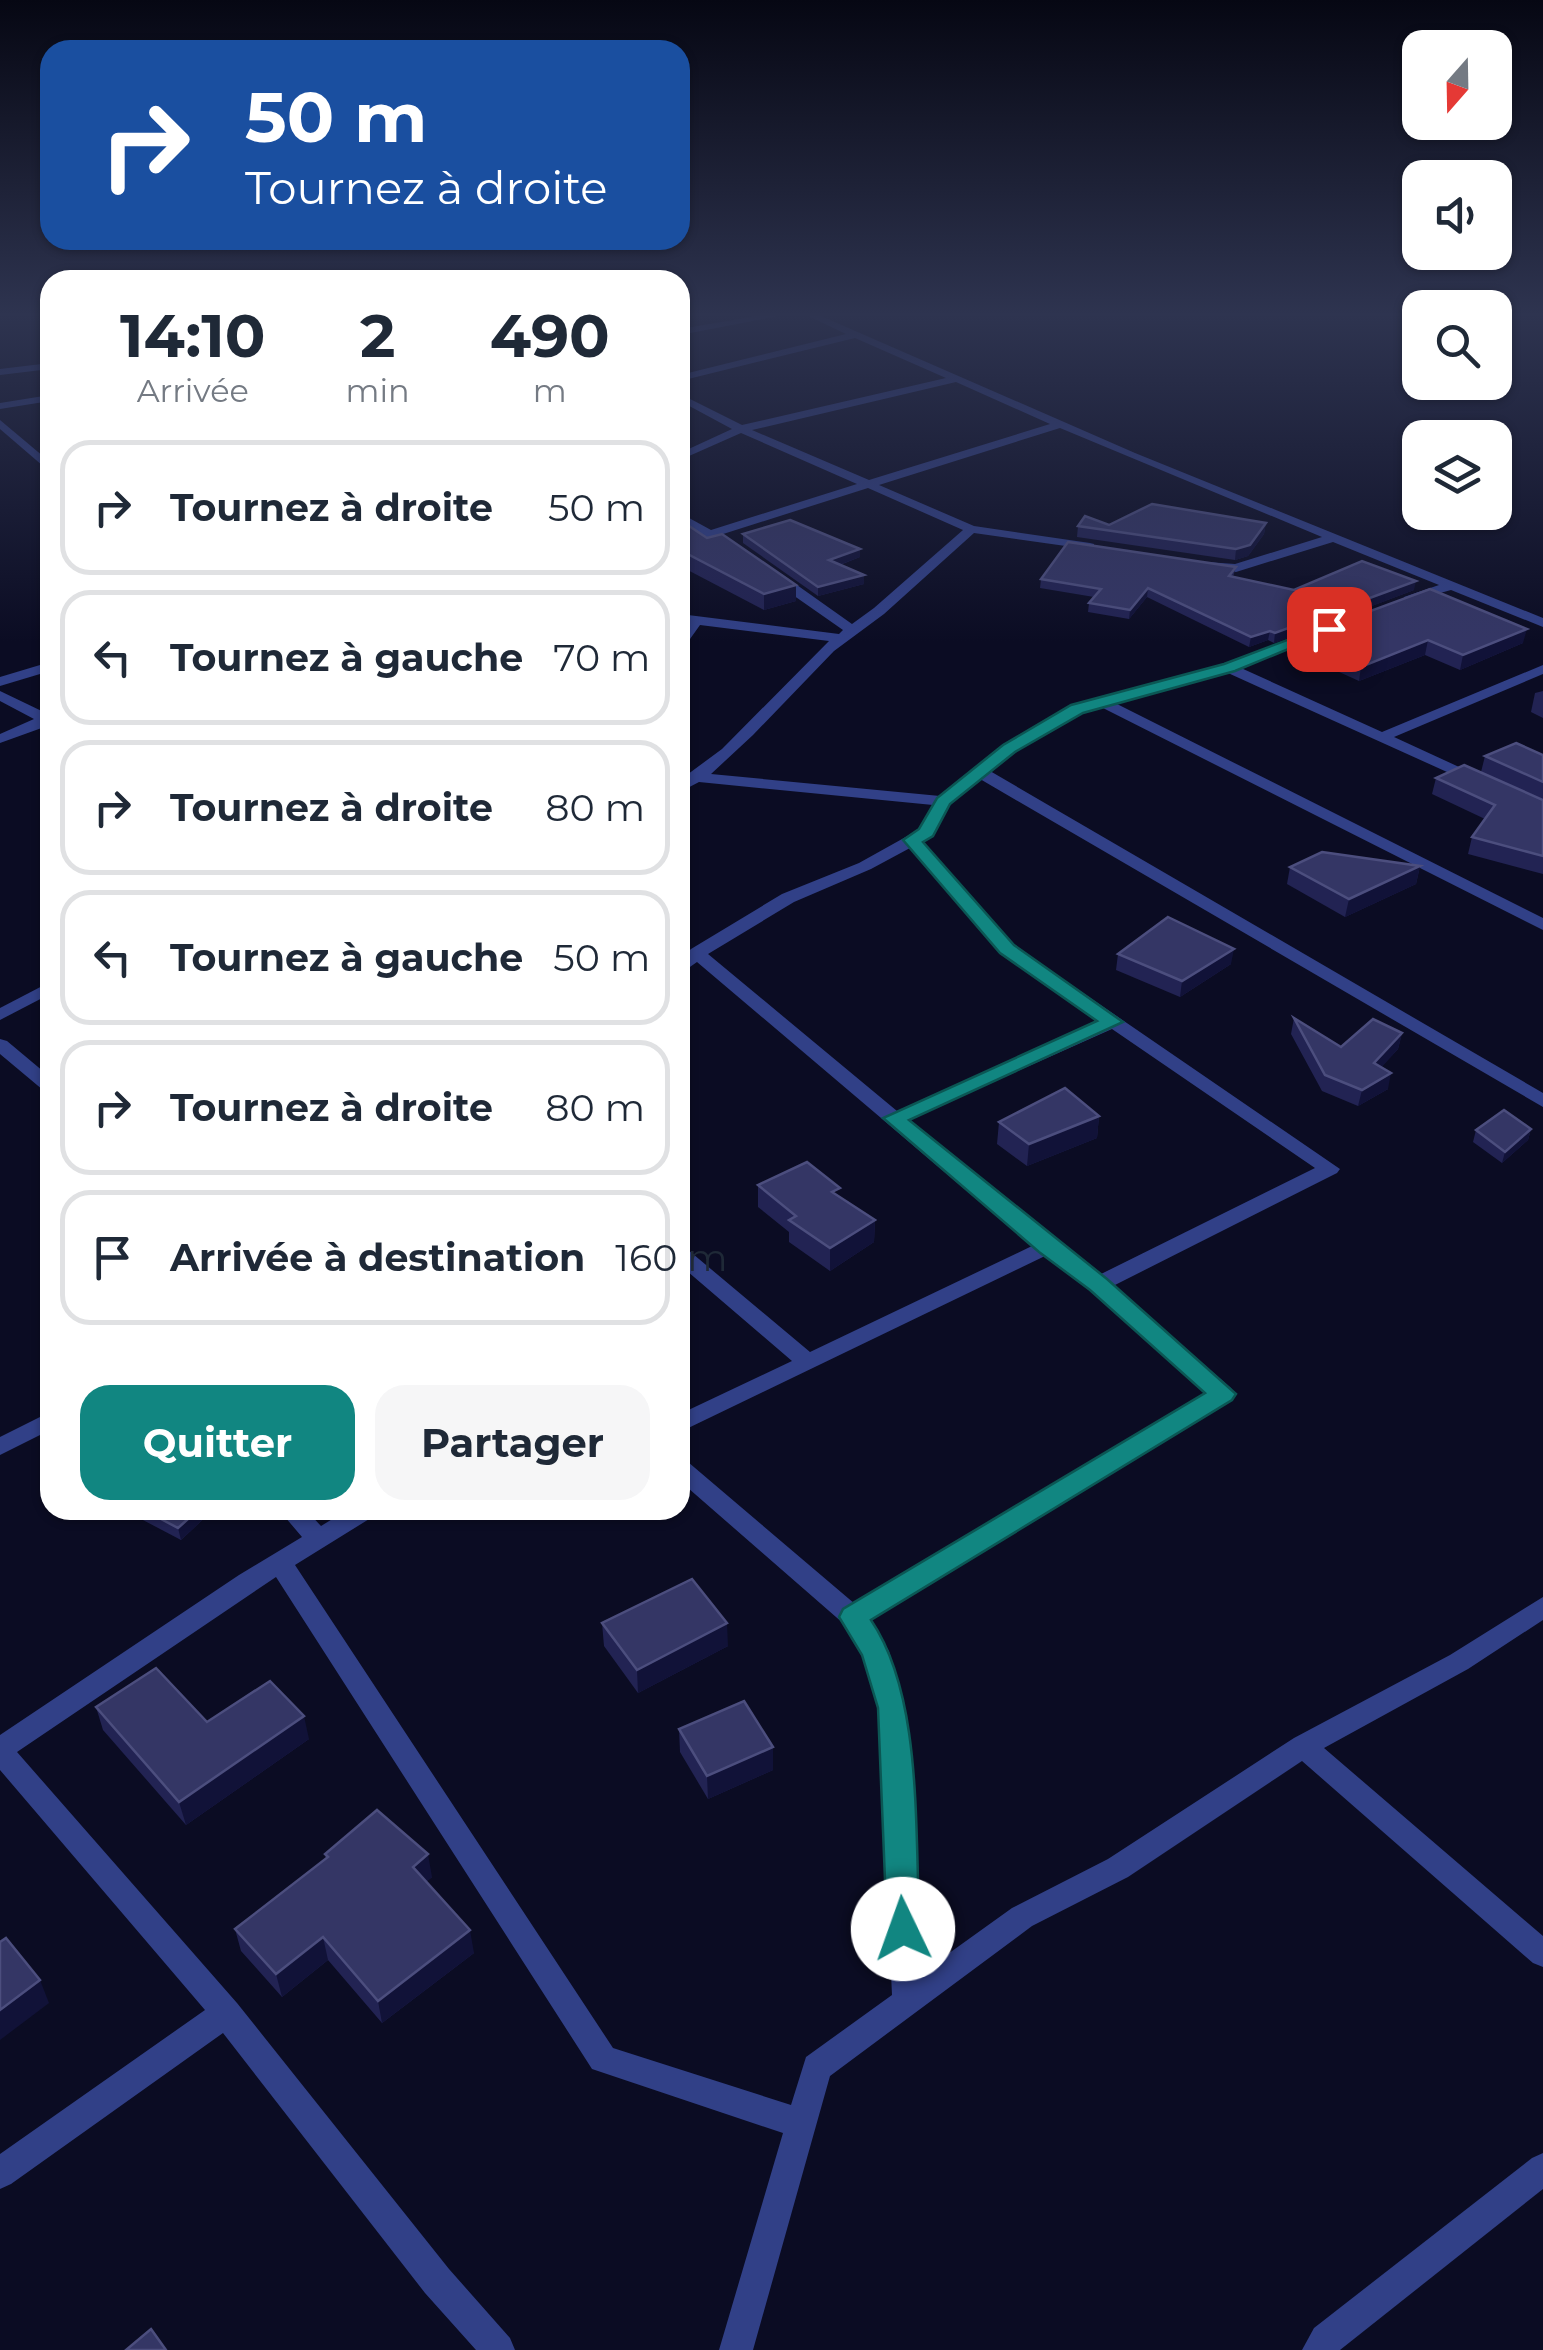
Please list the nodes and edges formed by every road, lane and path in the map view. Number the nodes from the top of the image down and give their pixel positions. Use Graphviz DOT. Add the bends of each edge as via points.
graph roads {
  1 [pos="0,423"];
  2 [pos="727,423"];
  3 [pos="771,423"];
  4 [pos="1057,423"];
  5 [pos="1060,424"];
  6 [pos="740,430"];
  7 [pos="690,452"];
  8 [pos="40,459"];
  9 [pos="868,484"];
  10 [pos="690,522"];
  11 [pos="970,529"];
  12 [pos="714,533"];
  13 [pos="1336,537"];
  14 [pos="1109,550"];
  15 [pos="1202,564"];
  16 [pos="1450,586"];
  17 [pos="1398,604"];
  18 [pos="690,619"];
  19 [pos="698,620"];
  20 [pos="1543,623"];
  21 [pos="1329,629"];
  22 [pos="690,630"];
  23 [pos="846,634"];
  24 [pos="1229,668"];
  25 [pos="40,669"];
  26 [pos="1543,669"];
  27 [pos="0,682"];
  28 [pos="0,694"];
  29 [pos="1100,701"];
  30 [pos="40,716"];
  31 [pos="40,723"];
  32 [pos="1382,737"];
  33 [pos="0,738"];
  34 [pos="980,772"];
  35 [pos="698,777"];
  36 [pos="690,781"];
  37 [pos="1489,786"];
  38 [pos="943,802"];
  39 [pos="912,840"];
  40 [pos="1543,924"];
  41 [pos="697,953"];
  42 [pos="690,960"];
  43 [pos="40,993"];
  44 [pos="0,1015"];
  45 [pos="1112,1022"];
  46 [pos="0,1045"];
  47 [pos="40,1078"];
  48 [pos="1543,1101"];
  49 [pos="894,1118"];
  50 [pos="1047,1247"];
  51 [pos="690,1262"];
  52 [pos="1098,1285"];
  53 [pos="807,1360"];
  54 [pos="690,1419"];
  55 [pos="40,1425"];
  56 [pos="0,1447"];
  57 [pos="690,1477"];
  58 [pos="300,1520"];
  59 [pos="349,1520"];
  60 [pos="318,1539"];
  61 [pos="280,1562"];
  62 [pos="1543,1607"];
  63 [pos="853,1617"];
  64 [pos="1302,1746"];
  65 [pos="0,1750"];
  66 [pos="1543,1954"];
  67 [pos="907,2002"];
  68 [pos="226,2013"];
  69 [pos="802,2124"];
  70 [pos="1543,2168"];
  71 [pos="0,2173"];
  72 [pos="1330,2347"];
  73 [pos="498,2350"];
  74 [pos="736,2350"];
  1 -- 8 [label="street"];
  2 -- 6 [label="street"];
  3 -- 6 [label="street"];
  4 -- 5 [label="street"];
  5 -- 9 [label="street"];
  5 -- 13 [label="street"];
  6 -- 7 [label="street"];
  6 -- 9 [label="street"];
  9 -- 11 [label="street"];
  9 -- 12 [label="street"];
  10 -- 12 [label="street"];
  11 -- 14 [label="street"];
  11 -- 23 [label="street"];
  12 -- 23 [label="street"];
  13 -- 15 [label="street" via="1236,568"];
  13 -- 16 [label="street"];
  16 -- 17 [label="street"];
  16 -- 20 [label="street"];
  18 -- 19 [label="street"];
  19 -- 22 [label="street"];
  19 -- 23 [label="street"];
  21 -- 24 [label="street"];
  23 -- 35 [label="street" via="744,740"];
  24 -- 29 [label="street"];
  24 -- 32 [label="street"];
  25 -- 27 [label="street"];
  26 -- 32 [label="street"];
  28 -- 30 [label="street"];
  29 -- 34 [label="street" via="1009,748"];
  29 -- 40 [label="street"];
  31 -- 33 [label="street"];
  32 -- 37 [label="street"];
  34 -- 38 [label="street"];
  34 -- 48 [label="street"];
  35 -- 36 [label="street"];
  35 -- 38 [label="street"];
  38 -- 39 [label="street" via="926,832"];
  39 -- 41 [label="street" via="788,898"];
  39 -- 45 [label="street" via="1007,949"];
  41 -- 42 [label="street"];
  41 -- 49 [label="street"];
  43 -- 44 [label="street"];
  45 -- 49 [label="street"];
  45 -- 52 [label="street" via="1330,1169"];
  46 -- 47 [label="street"];
  49 -- 50 [label="street"];
  50 -- 52 [label="street"];
  50 -- 53 [label="street"];
  51 -- 53 [label="street"];
  52 -- 63 [label="street" via="1223,1394"];
  53 -- 54 [label="street"];
  55 -- 56 [label="street"];
  57 -- 63 [label="street"];
  58 -- 60 [label="street"];
  59 -- 60 [label="street"];
  60 -- 61 [label="street"];
  61 -- 65 [label="street"];
  61 -- 69 [label="street" via="603,2059"];
  62 -- 64 [label="street" via="1458,1662"];
  63 -- 67 [label="street" via="876,1652 892,1708"];
  64 -- 66 [label="street"];
  64 -- 67 [label="street" via="1118,1868 1022,1917"];
  65 -- 68 [label="street"];
  67 -- 69 [label="street" via="817,2068"];
  68 -- 71 [label="street"];
  68 -- 73 [label="street"];
  69 -- 74 [label="street"];
  70 -- 72 [label="street"];
}
